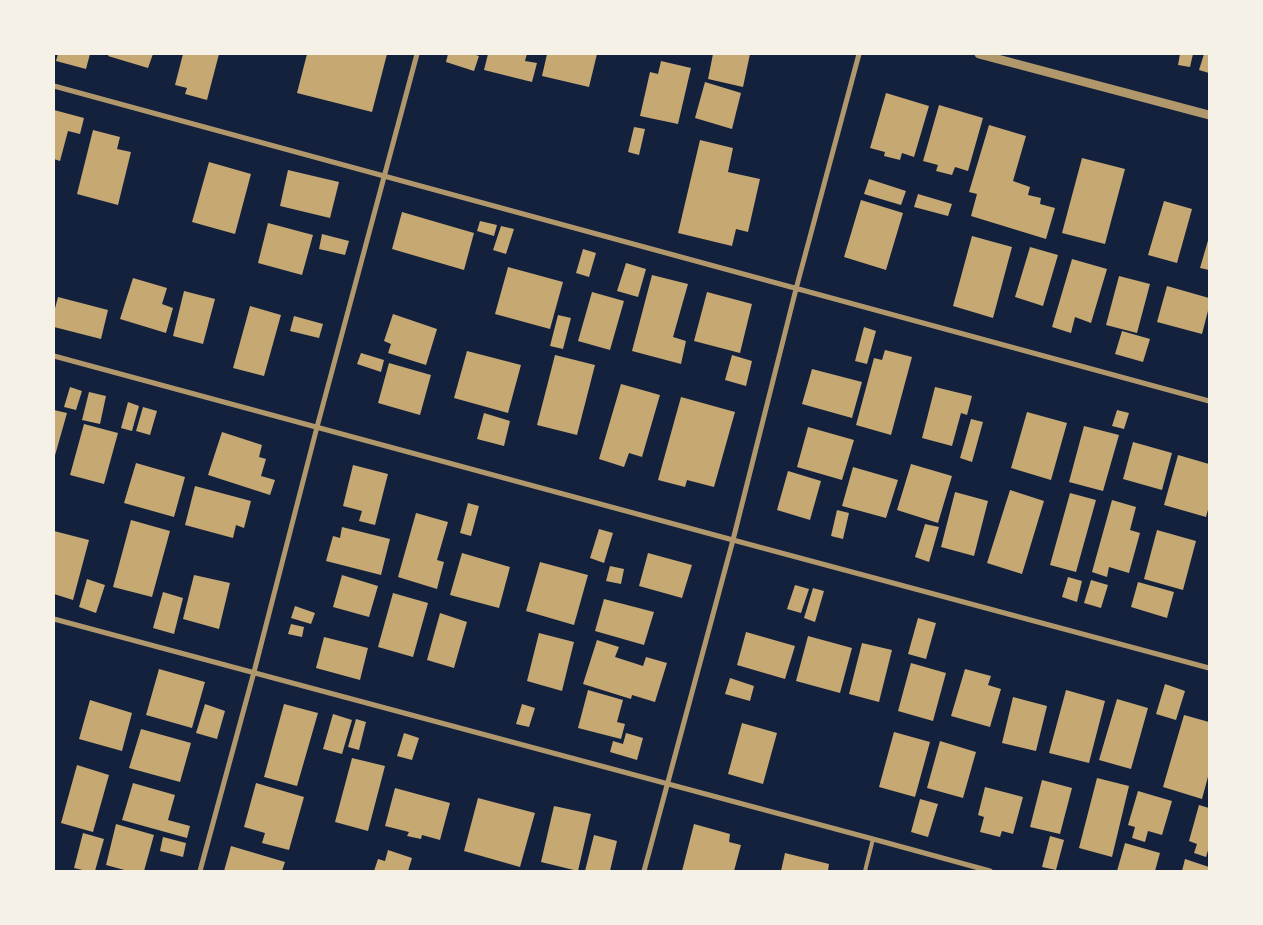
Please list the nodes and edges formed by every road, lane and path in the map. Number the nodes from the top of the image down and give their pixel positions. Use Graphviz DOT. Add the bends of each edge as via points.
graph roads {
  1 [pos="416,54"];
  2 [pos="859,54"];
  3 [pos="979,54"];
  4 [pos="54,86"];
  5 [pos="1209,115"];
  6 [pos="384,176"];
  7 [pos="796,289"];
  8 [pos="54,356"];
  9 [pos="1209,401"];
  10 [pos="317,427"];
  11 [pos="733,540"];
  12 [pos="54,619"];
  13 [pos="1209,668"];
  14 [pos="254,672"];
  15 [pos="667,784"];
  16 [pos="874,839"];
  17 [pos="200,871"];
  18 [pos="644,871"];
  19 [pos="865,871"];
  20 [pos="990,871"];
  1 -- 6 [label="street"];
  2 -- 7 [label="street"];
  3 -- 5 [label="street"];
  4 -- 6 [label="street"];
  6 -- 7 [label="street"];
  6 -- 10 [label="street"];
  7 -- 9 [label="street"];
  7 -- 11 [label="street"];
  8 -- 10 [label="street"];
  10 -- 11 [label="street"];
  10 -- 14 [label="street"];
  11 -- 13 [label="street"];
  11 -- 15 [label="street"];
  12 -- 14 [label="street"];
  14 -- 15 [label="street"];
  14 -- 17 [label="street"];
  15 -- 16 [label="street"];
  15 -- 18 [label="street"];
  16 -- 19 [label="lane"];
  16 -- 20 [label="street"];
}
